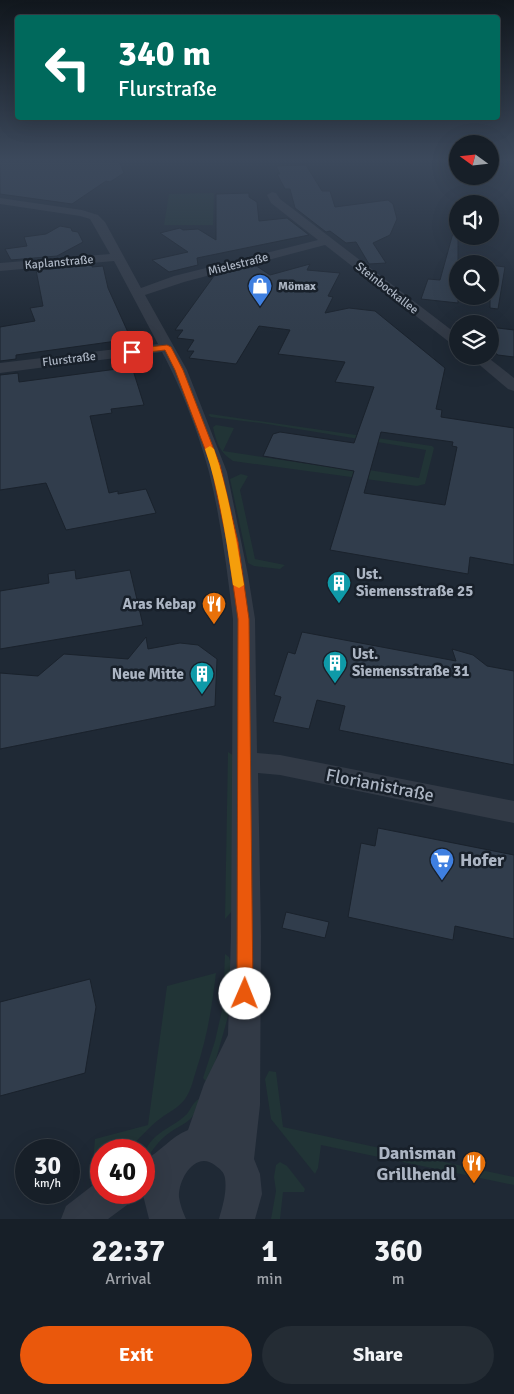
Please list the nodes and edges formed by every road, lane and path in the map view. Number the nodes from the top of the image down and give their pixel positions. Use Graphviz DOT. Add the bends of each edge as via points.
graph roads {
  1 [pos="95,218"];
  2 [pos="297,218"];
  3 [pos="326,241"];
  4 [pos="118,257"];
  5 [pos="0,267"];
  6 [pos="136,289"];
  7 [pos="449,335"];
  8 [pos="167,347"];
  9 [pos="487,365"];
  10 [pos="0,368"];
  11 [pos="514,386"];
  12 [pos="245,762"];
  13 [pos="514,812"];
  14 [pos="244,1039"];
  15 [pos="201,1143"];
  16 [pos="236,1160"];
  17 [pos="156,1173"];
  18 [pos="98,1204"];
  19 [pos="79,1219"];
  20 [pos="168,1219"];
  21 [pos="237,1219"];
  1 -- 4 [label="street"];
  2 -- 3 [label="street, Steinbockallee"];
  3 -- 6 [label="street, Mielestraße"];
  3 -- 7 [label="street, Steinbockallee"];
  4 -- 5 [label="street, Kaplanstraße"];
  4 -- 6 [label="street"];
  6 -- 8 [label="street"];
  8 -- 10 [label="street, Flurstraße"];
  8 -- 12 [label="street" via="216,465 232,542 244,619"];
  9 -- 11 [label="street"];
  12 -- 13 [label="street, Florianistraße" via="280,764"];
  12 -- 14 [label="street"];
  14 -- 15 [label="street" via="216,1096"];
  14 -- 16 [label="street" via="243,1105"];
  15 -- 16 [label="street" via="214,1144"];
  15 -- 17 [label="street" via="188,1147"];
  16 -- 21 [label="street" via="245,1188"];
  17 -- 20 [label="street" via="163,1181 161,1196"];
  18 -- 19 [label="street"];
}
